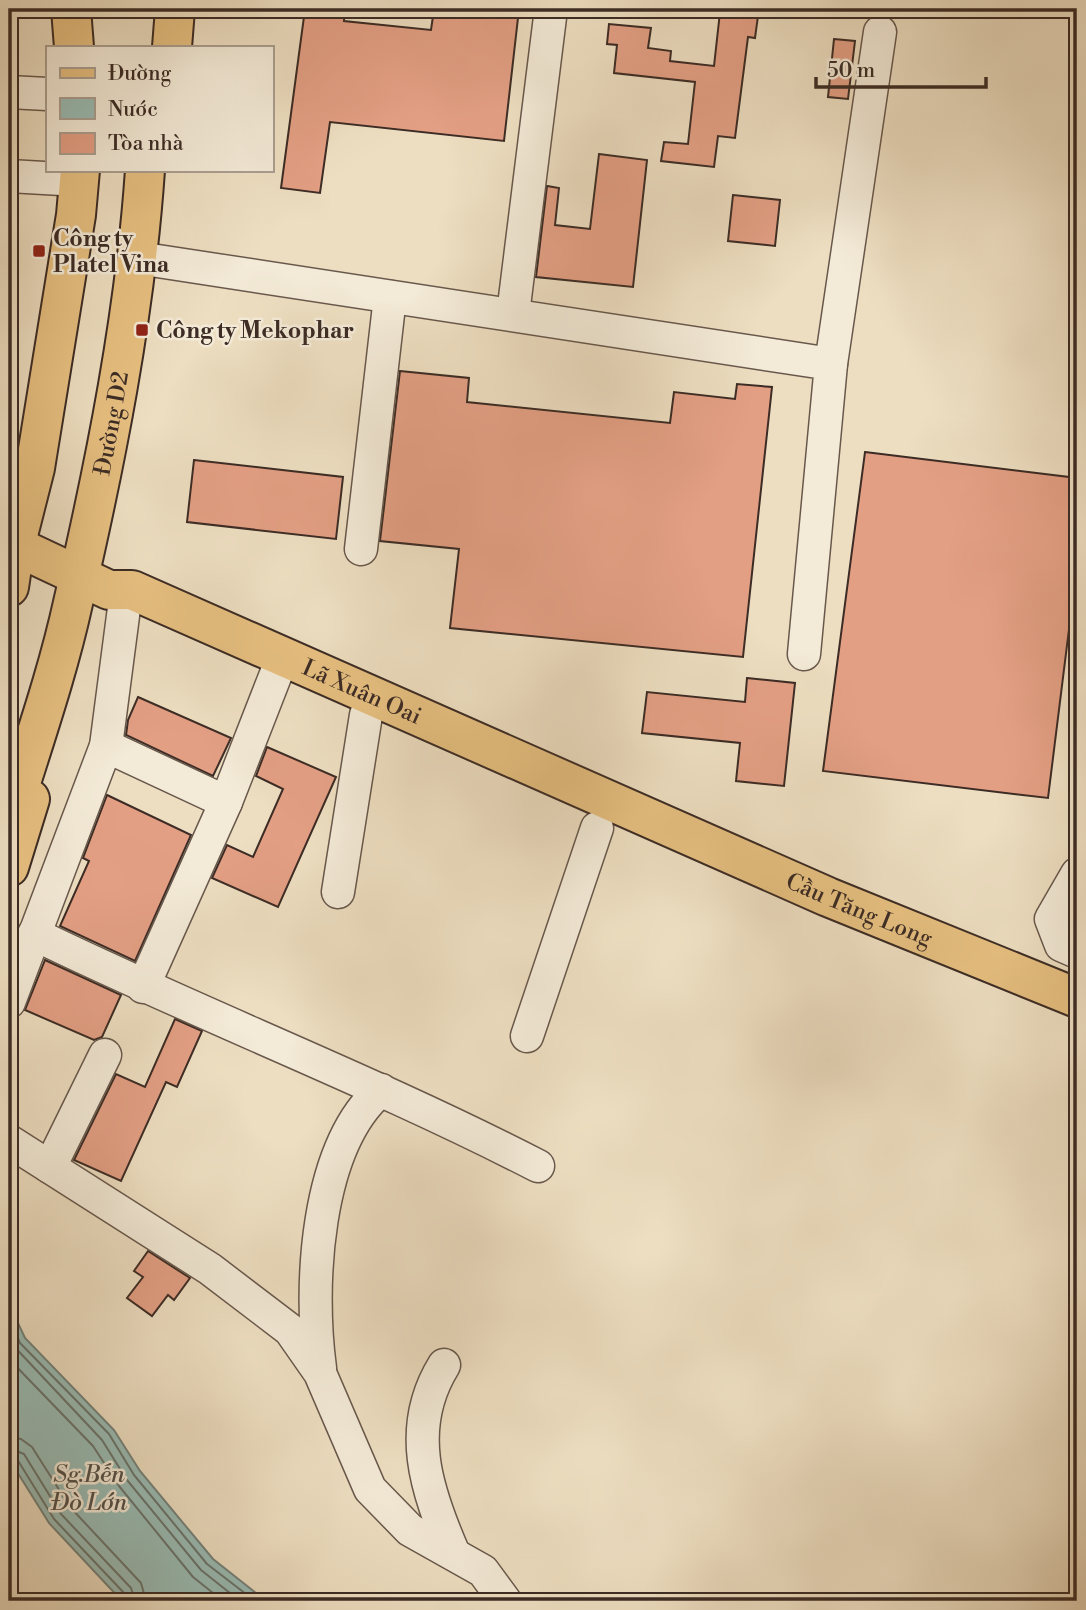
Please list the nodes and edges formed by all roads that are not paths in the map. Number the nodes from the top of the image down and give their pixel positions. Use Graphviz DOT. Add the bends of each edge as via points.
graph roads {
  1 [pos="71,9"];
  2 [pos="89,9"];
  3 [pos="156,9"];
  4 [pos="175,9"];
  5 [pos="551,9"];
  6 [pos="880,32"];
  7 [pos="74,46"];
  8 [pos="86,46"];
  9 [pos="154,46"];
  10 [pos="172,46"];
  11 [pos="9,92"];
  12 [pos="46,94"];
  13 [pos="145,172"];
  14 [pos="164,172"];
  15 [pos="80,175"];
  16 [pos="9,176"];
  17 [pos="142,212"];
  18 [pos="138,258"];
  19 [pos="390,296"];
  20 [pos="513,314"];
  21 [pos="831,364"];
  22 [pos="12,545"];
  23 [pos="361,549"];
  24 [pos="78,577"];
  25 [pos="9,587"];
  26 [pos="124,608"];
  27 [pos="66,632"];
  28 [pos="804,654"];
  29 [pos="276,674"];
  30 [pos="366,715"];
  31 [pos="106,746"];
  32 [pos="226,802"];
  33 [pos="644,815"];
  34 [pos="9,821"];
  35 [pos="597,828"];
  36 [pos="9,867"];
  37 [pos="1077,874"];
  38 [pos="338,892"];
  39 [pos="34,934"];
  40 [pos="1077,952"];
  41 [pos="143,988"];
  42 [pos="1077,998"];
  43 [pos="9,1002"];
  44 [pos="527,1036"];
  45 [pos="105,1055"];
  46 [pos="381,1090"];
  47 [pos="9,1141"];
  48 [pos="538,1166"];
  49 [pos="50,1167"];
  50 [pos="444,1364"];
  51 [pos="320,1373"];
  52 [pos="454,1554"];
  53 [pos="505,1601"];
  1 -- 7 [label="main road"];
  2 -- 8 [label="main road"];
  3 -- 9 [label="main road"];
  4 -- 10 [label="main road"];
  5 -- 20 [label="street"];
  6 -- 21 [label="street"];
  11 -- 12 [label="street"];
  13 -- 17 [label="main road, Đường D2"];
  14 -- 17 [label="main road, Đường D2" via="158,197"];
  15 -- 16 [label="street"];
  15 -- 22 [label="main road" via="35,468"];
  17 -- 18 [label="main road, Đường D2"];
  18 -- 19 [label="street"];
  18 -- 24 [label="main road, Đường D2"];
  19 -- 20 [label="street"];
  19 -- 23 [label="street"];
  20 -- 21 [label="street"];
  21 -- 28 [label="street"];
  22 -- 24 [label="main road, Lã Xuân Oai"];
  22 -- 25 [label="main road"];
  24 -- 27 [label="main road, Đường D2"];
  24 -- 33 [label="main road, Lã Xuân Oai" via="109,590 132,590"];
  26 -- 31 [label="street"];
  27 -- 34 [label="main road, Đường D2"];
  27 -- 36 [label="main road, Đường D2" via="71,666"];
  29 -- 32 [label="street"];
  30 -- 38 [label="street"];
  31 -- 32 [label="street"];
  31 -- 39 [label="street"];
  32 -- 41 [label="street"];
  33 -- 42 [label="main road, Cầu Tăng Long" via="828,897"];
  35 -- 44 [label="street"];
  37 -- 40 [label="street" via="1051,919 1061,945"];
  39 -- 41 [label="street"];
  39 -- 43 [label="street"];
  41 -- 46 [label="street"];
  45 -- 49 [label="street"];
  46 -- 48 [label="street"];
  46 -- 51 [label="street" via="363,1106 351,1127 327,1196 316,1299"];
  47 -- 49 [label="street"];
  49 -- 51 [label="street" via="248,1296 290,1330"];
  50 -- 52 [label="street" via="429,1389 422,1440 433,1496"];
  51 -- 52 [label="street" via="370,1489 410,1530"];
  52 -- 53 [label="street" via="483,1571"];
}
